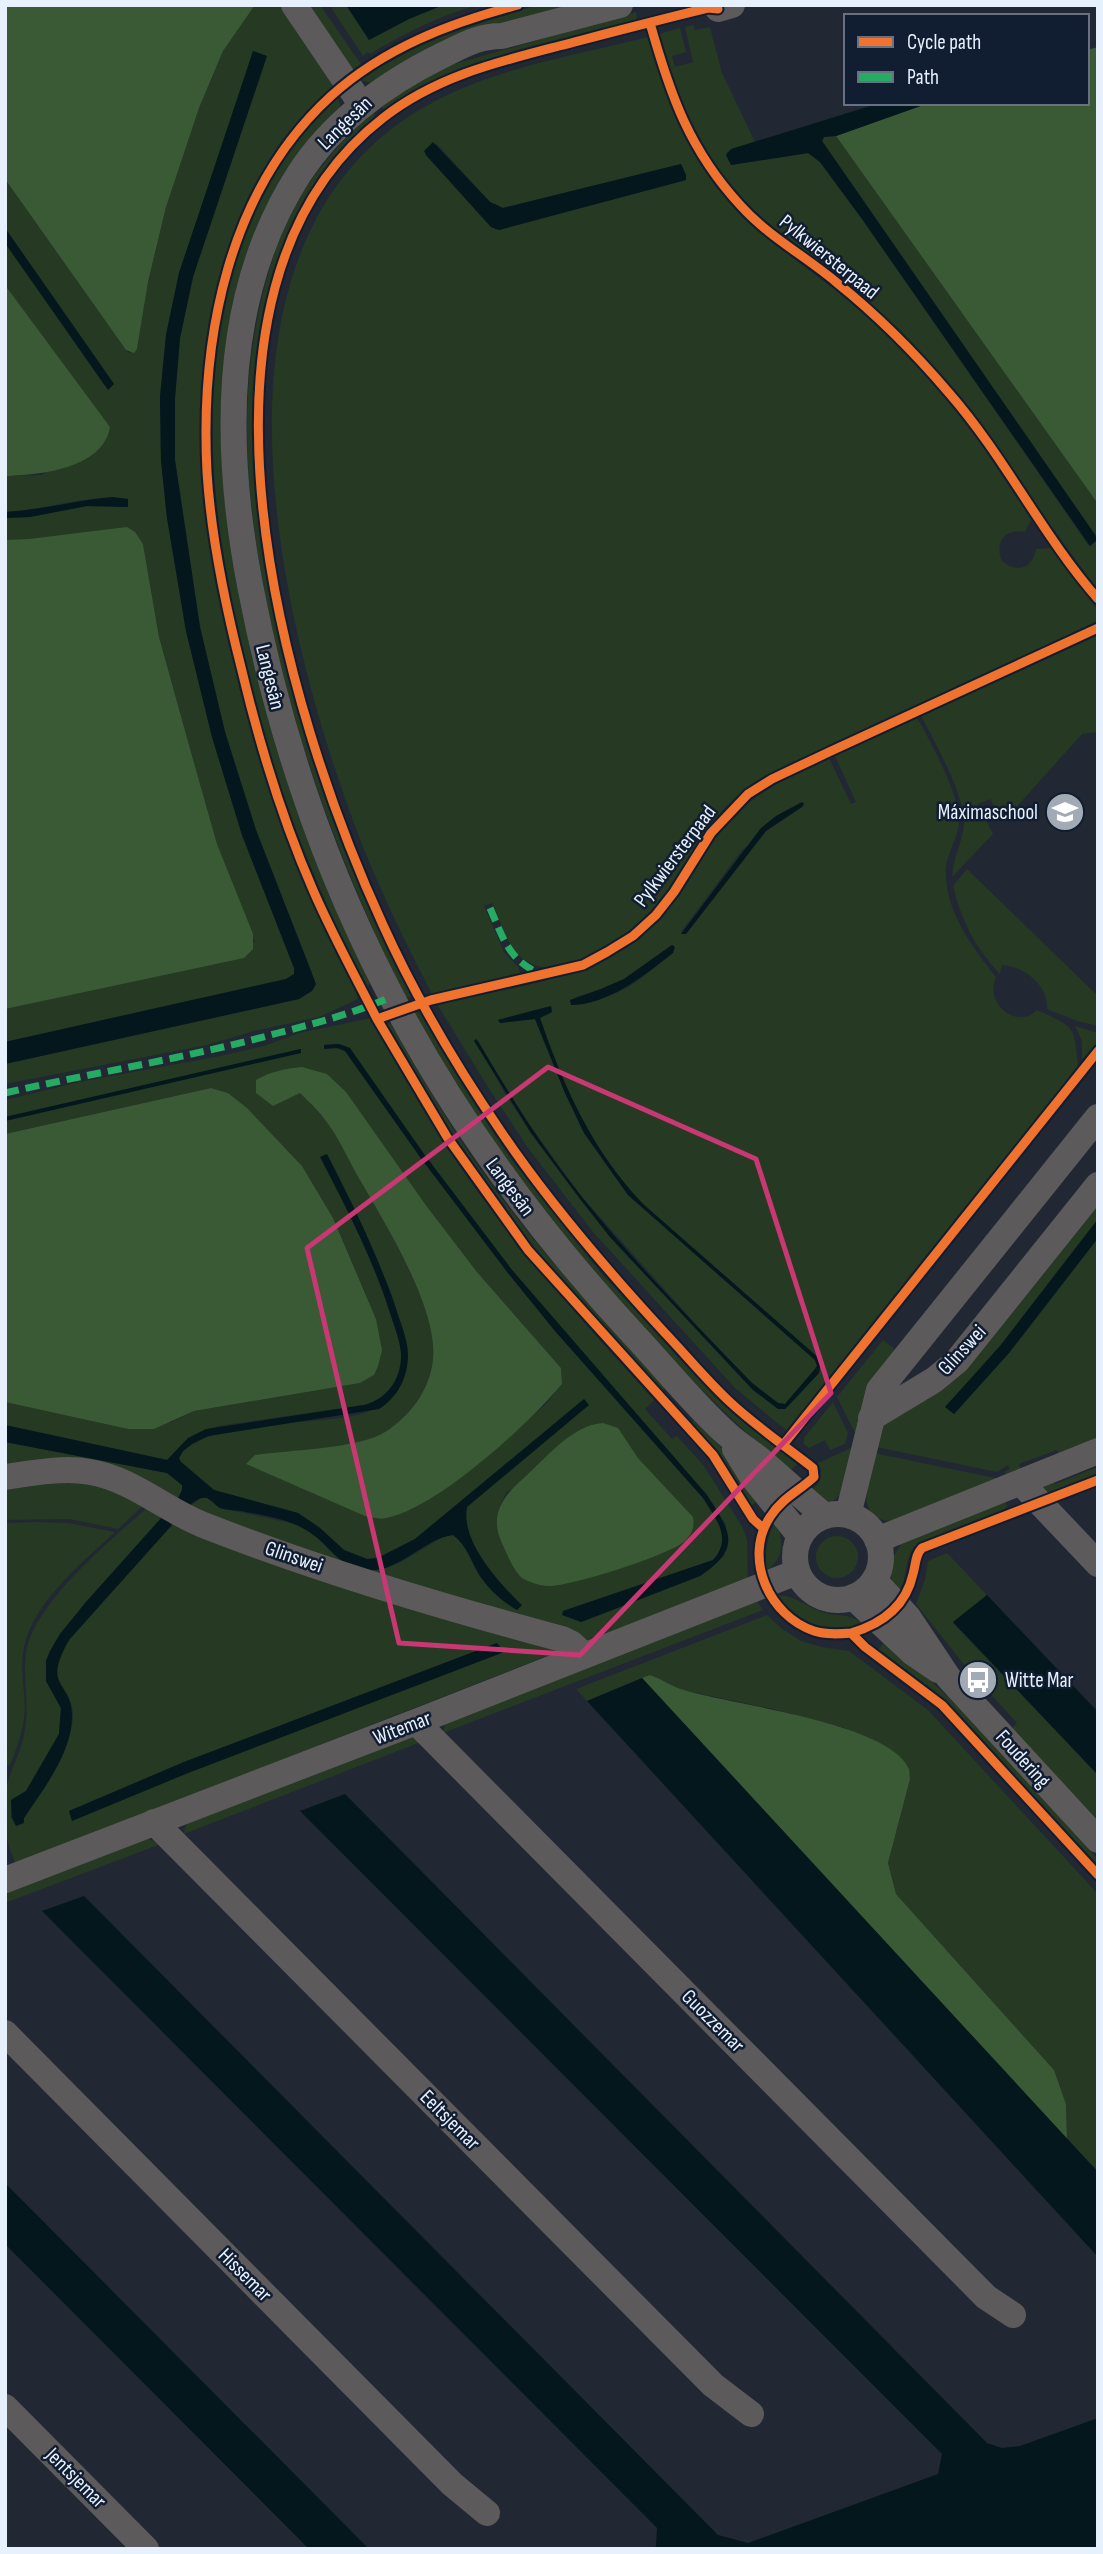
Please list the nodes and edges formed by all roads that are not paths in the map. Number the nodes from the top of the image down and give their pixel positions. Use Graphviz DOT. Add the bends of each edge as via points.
graph roads {
  1 [pos="294,5"];
  2 [pos="620,5"];
  3 [pos="362,104"];
  4 [pos="1098,1117"];
  5 [pos="1098,1185"];
  6 [pos="871,1418"];
  7 [pos="725,1433"];
  8 [pos="1098,1451"];
  9 [pos="5,1477"];
  10 [pos="1021,1483"];
  11 [pos="836,1515"];
  12 [pos="800,1536"];
  13 [pos="877,1539"];
  14 [pos="1098,1564"];
  15 [pos="797,1572"];
  16 [pos="874,1580"];
  17 [pos="853,1597"];
  18 [pos="584,1655"];
  19 [pos="948,1677"];
  20 [pos="416,1722"];
  21 [pos="154,1822"];
  22 [pos="1098,1840"];
  23 [pos="5,1880"];
  24 [pos="5,2033"];
  25 [pos="1013,2315"];
  26 [pos="5,2407"];
  27 [pos="751,2414"];
  28 [pos="487,2513"];
  29 [pos="146,2549"];
  1 -- 3 [label="street"];
  2 -- 3 [label="street, Langesân" via="468,41"];
  3 -- 7 [label="street, Langesân" via="306,163 280,206 261,249 237,359 235,483 255,610 280,716 317,831 356,928 443,1088 552,1242"];
  4 -- 6 [label="street" via="879,1390"];
  5 -- 6 [label="street, Glinswei" via="957,1361"];
  6 -- 11 [label="street"];
  7 -- 11 [label="street, Langesân"];
  7 -- 12 [label="street, Langesân" via="751,1475"];
  8 -- 10 [label="street"];
  9 -- 18 [label="street, Glinswei" via="63,1470 91,1472 119,1481 203,1525 348,1576 562,1639"];
  10 -- 13 [label="street"];
  10 -- 14 [label="street"];
  11 -- 12 [label="street" via="810,1523"];
  11 -- 13 [label="street" via="860,1520"];
  12 -- 15 [label="street"];
  13 -- 16 [label="street" via="880,1567"];
  15 -- 17 [label="street" via="814,1593 840,1600"];
  15 -- 18 [label="street, Witemar"];
  16 -- 17 [label="street"];
  16 -- 19 [label="street, Foudering" via="908,1617"];
  17 -- 19 [label="street, Foudering" via="913,1653"];
  18 -- 20 [label="street, Witemar"];
  19 -- 22 [label="street, Foudering"];
  20 -- 21 [label="street, Witemar"];
  20 -- 25 [label="street, Guozzemar" via="986,2297"];
  21 -- 23 [label="street, Witemar"];
  21 -- 27 [label="street, Eeltsjemar" via="713,2385"];
  24 -- 28 [label="street, Hissemar" via="452,2484"];
  26 -- 29 [label="street, Jentsjemar"];
}
